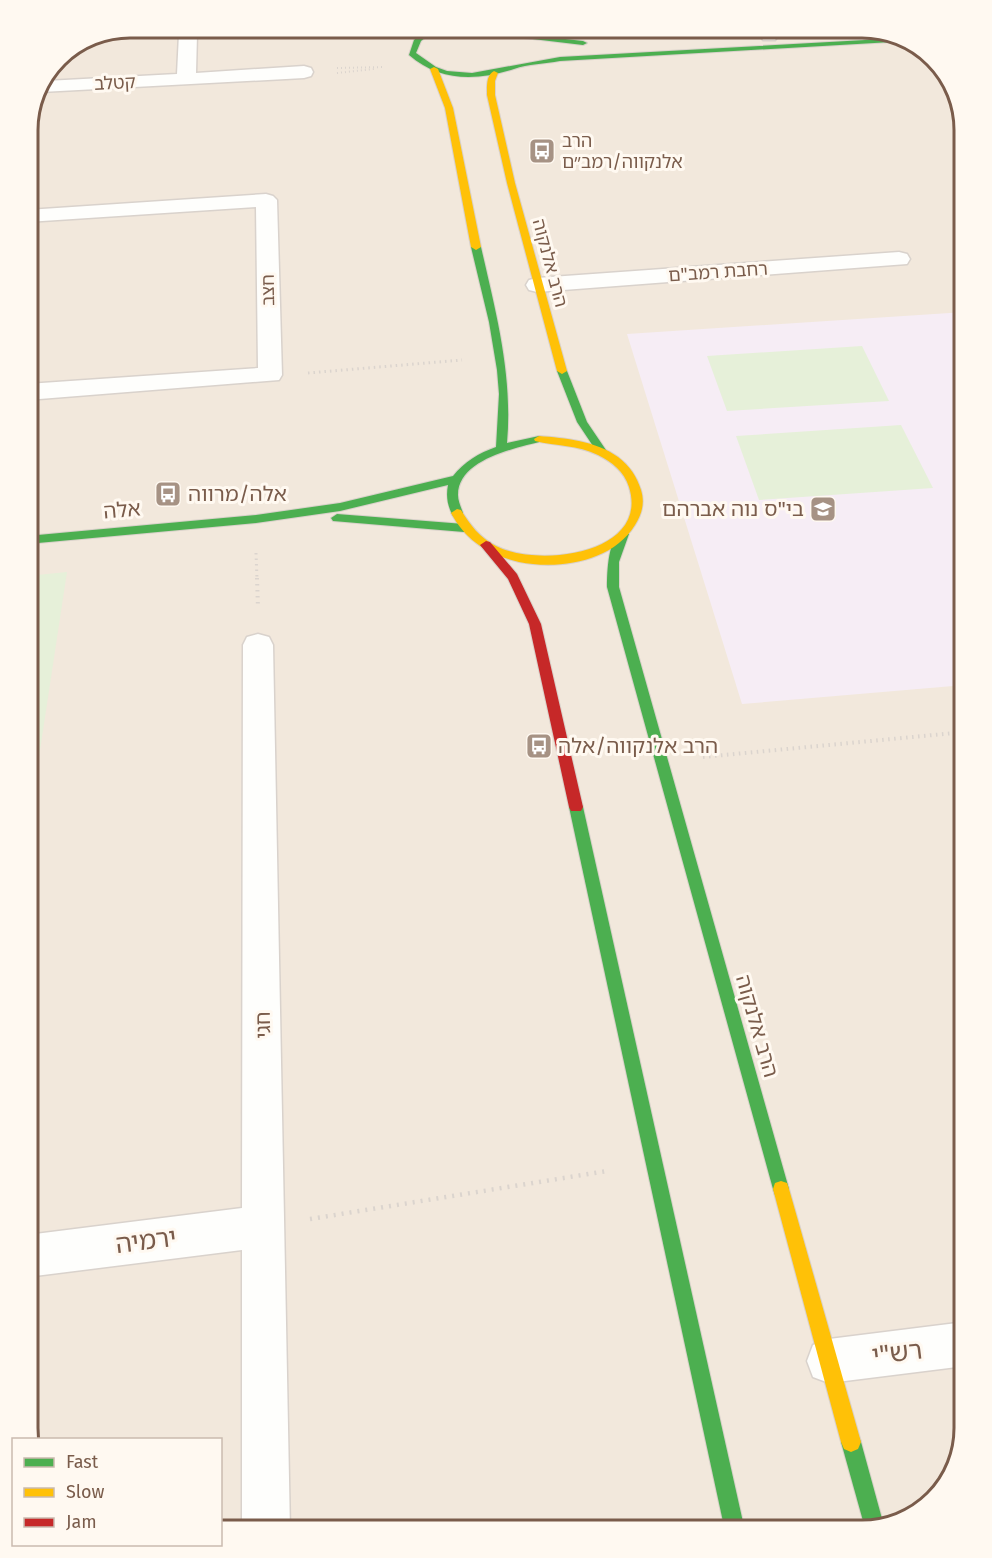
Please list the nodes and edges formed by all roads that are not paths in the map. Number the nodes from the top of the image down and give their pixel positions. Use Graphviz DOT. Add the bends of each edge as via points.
graph roads {
  1 [pos="188,38"];
  2 [pos="421,38"];
  3 [pos="522,38"];
  4 [pos="548,38"];
  5 [pos="684,38"];
  6 [pos="888,41"];
  7 [pos="516,66"];
  8 [pos="429,67"];
  9 [pos="304,72"];
  10 [pos="494,73"];
  11 [pos="186,78"];
  12 [pos="48,87"];
  13 [pos="38,215"];
  14 [pos="899,259"];
  15 [pos="537,285"];
  16 [pos="38,391"];
  17 [pos="501,446"];
  18 [pos="603,453"];
  19 [pos="457,479"];
  20 [pos="256,519"];
  21 [pos="464,528"];
  22 [pos="622,534"];
  23 [pos="38,539"];
  24 [pos="486,545"];
  25 [pos="258,645"];
  26 [pos="265,1226"];
  27 [pos="38,1255"];
  28 [pos="954,1345"];
  29 [pos="829,1361"];
  30 [pos="873,1519"];
  31 [pos="266,1520"];
  32 [pos="733,1520"];
  1 -- 11 [label="street"];
  2 -- 8 [label="main road" via="412,52"];
  3 -- 7 [label="main road" via="531,48 525,61"];
  4 -- 5 [label="main road" via="614,43"];
  6 -- 7 [label="main road" via="560,59"];
  7 -- 10 [label="main road"];
  8 -- 10 [label="main road" via="463,75"];
  8 -- 17 [label="main road" via="443,82 448,102 506,383"];
  9 -- 11 [label="street, קטלב"];
  10 -- 15 [label="main road, הרב אלנקוה" via="491,95"];
  11 -- 12 [label="street, קטלב"];
  13 -- 16 [label="street, חצב" via="266,200 270,375"];
  14 -- 15 [label="street, רחבת רמב\"ם"];
  15 -- 18 [label="main road, הרב אלנקוה" via="569,390 582,423"];
  17 -- 18 [label="main road" via="554,439"];
  17 -- 19 [label="main road" via="469,464"];
  18 -- 22 [label="main road" via="629,474 637,491 635,518"];
  19 -- 20 [label="main road, אלה" via="340,507"];
  19 -- 21 [label="main road" via="452,497"];
  20 -- 21 [label="main road, אלה" via="338,518"];
  20 -- 23 [label="main road, אלה"];
  21 -- 24 [label="main road"];
  22 -- 24 [label="main road" via="588,554 558,560 527,559"];
  22 -- 29 [label="main road, הרב אלנקוה" via="613,562 613,587"];
  24 -- 32 [label="main road" via="519,583 539,638"];
  25 -- 26 [label="street, חגי"];
  26 -- 27 [label="street, ירמיה"];
  26 -- 31 [label="street, חגי"];
  28 -- 29 [label="street, רש\"י"];
  29 -- 30 [label="main road, הרב אלנקוה"];
}
